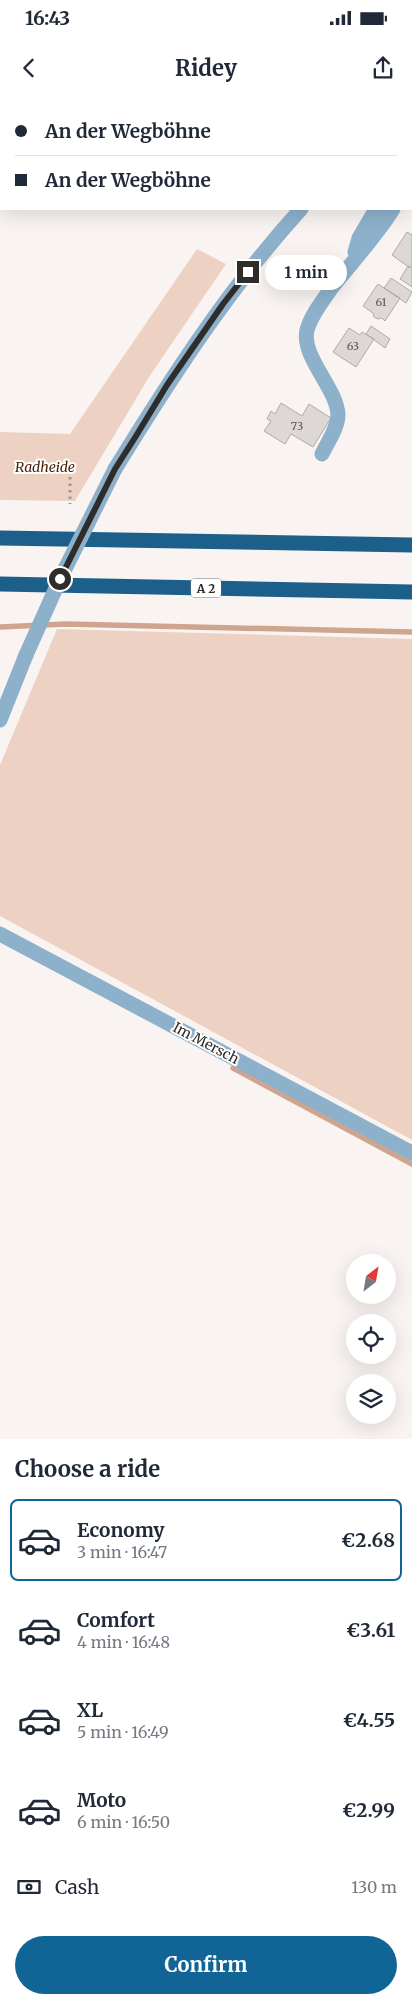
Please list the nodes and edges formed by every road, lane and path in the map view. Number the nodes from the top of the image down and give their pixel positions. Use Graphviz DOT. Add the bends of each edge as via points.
graph roads {
  1 [pos="299,210"];
  2 [pos="375,210"];
  3 [pos="392,210"];
  4 [pos="351,262"];
  5 [pos="322,454"];
  6 [pos="70,477"];
  7 [pos="70,504"];
  8 [pos="0,538"];
  9 [pos="412,545"];
  10 [pos="0,584"];
  11 [pos="412,592"];
  12 [pos="0,720"];
  13 [pos="0,934"];
  14 [pos="412,1153"];
  1 -- 12 [label="street, bridge" via="223,304 115,469 60,579"];
  2 -- 4 [label="street" via="359,238"];
  3 -- 4 [label="street"];
  4 -- 5 [label="street" via="318,307 307,331 310,352 338,415"];
  6 -- 7 [label="path"];
  8 -- 9 [label="highway"];
  10 -- 11 [label="highway, A 2"];
  13 -- 14 [label="street, Im Mersch"];
}
